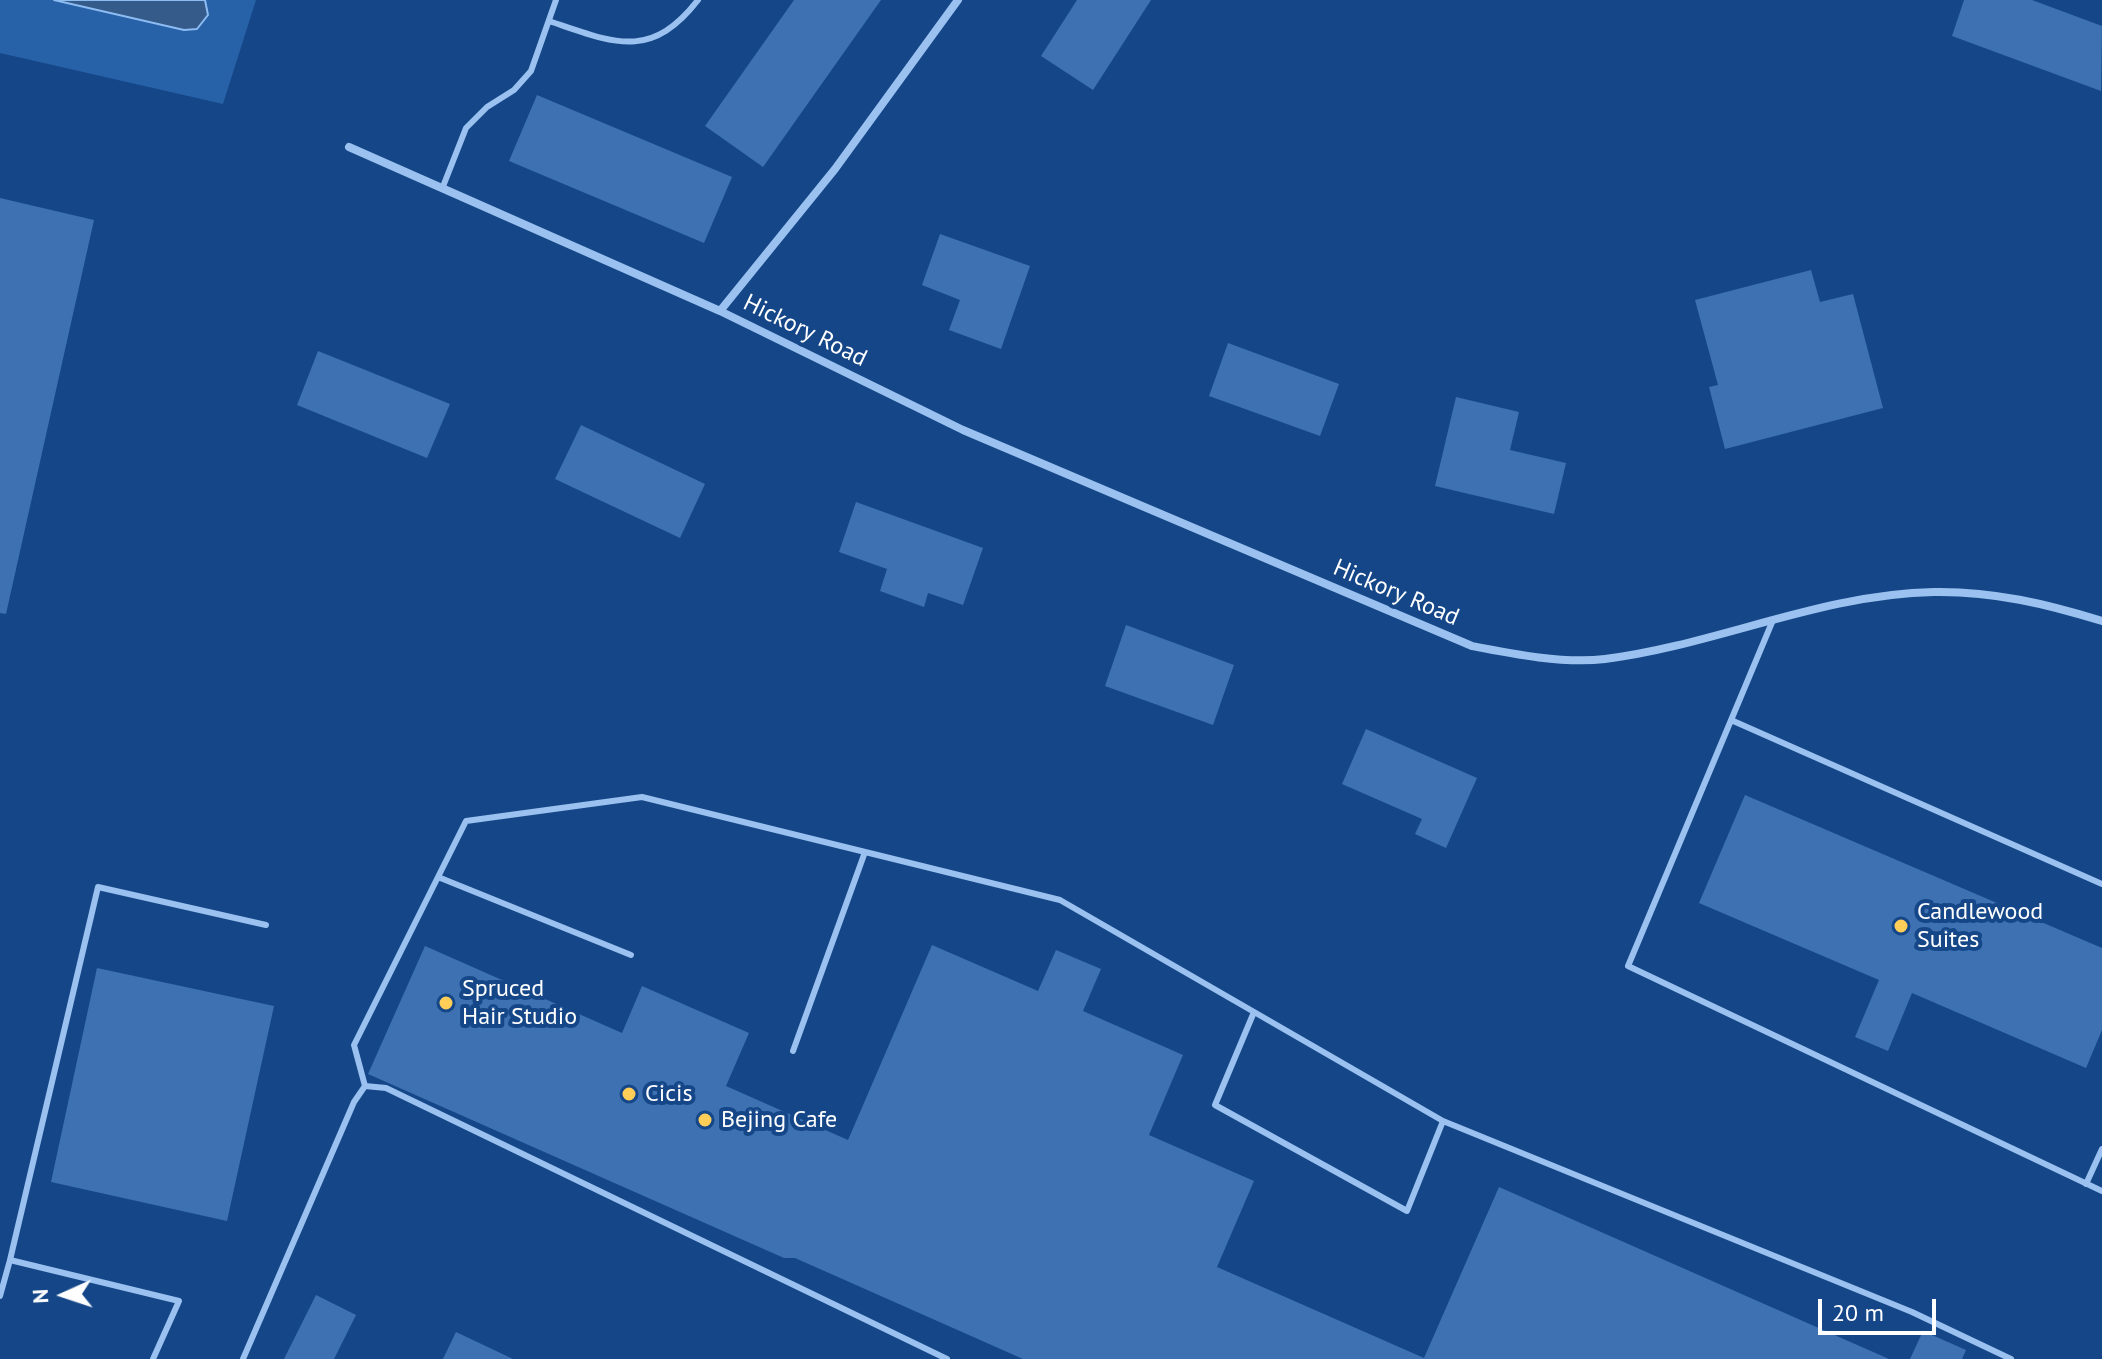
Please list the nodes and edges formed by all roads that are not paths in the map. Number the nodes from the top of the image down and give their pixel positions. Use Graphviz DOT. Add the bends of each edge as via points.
graph roads {
  1 [pos="556,0"];
  2 [pos="698,0"];
  3 [pos="958,0"];
  4 [pos="549,21"];
  5 [pos="349,147"];
  6 [pos="442,189"];
  7 [pos="720,311"];
  8 [pos="1773,620"];
  9 [pos="2102,621"];
  10 [pos="1731,720"];
  11 [pos="865,852"];
  12 [pos="438,877"];
  13 [pos="2102,884"];
  14 [pos="266,925"];
  15 [pos="631,955"];
  16 [pos="1254,1012"];
  17 [pos="793,1051"];
  18 [pos="365,1086"];
  19 [pos="1443,1121"];
  20 [pos="2102,1149"];
  21 [pos="2086,1184"];
  22 [pos="2102,1191"];
  23 [pos="10,1260"];
  24 [pos="0,1296"];
  25 [pos="153,1359"];
  26 [pos="243,1359"];
  27 [pos="947,1359"];
  28 [pos="2011,1359"];
  1 -- 4 [label="lane"];
  2 -- 4 [label="lane" via="660,35 635,43 613,43"];
  3 -- 7 [label="street, Hickory Road" via="835,169"];
  4 -- 6 [label="lane" via="531,71 466,128"];
  5 -- 6 [label="street, Hickory Road"];
  6 -- 7 [label="street, Hickory Road"];
  7 -- 8 [label="street, Hickory Road" via="963,430 1472,646 1526,656 1603,659"];
  8 -- 9 [label="street, Hickory Road" via="1874,598 1933,592 1995,595"];
  8 -- 10 [label="lane"];
  10 -- 13 [label="lane"];
  10 -- 21 [label="lane" via="1628,966"];
  11 -- 12 [label="lane" via="642,797 466,821"];
  11 -- 16 [label="lane" via="1060,900"];
  11 -- 17 [label="lane"];
  12 -- 15 [label="lane"];
  12 -- 18 [label="lane" via="354,1045"];
  14 -- 23 [label="lane" via="98,887"];
  16 -- 19 [label="lane"];
  16 -- 19 [label="lane" via="1215,1105 1407,1211"];
  18 -- 26 [label="lane"];
  18 -- 27 [label="lane" via="386,1088"];
  19 -- 28 [label="lane" via="1912,1312"];
  20 -- 21 [label="lane"];
  21 -- 22 [label="lane"];
  23 -- 24 [label="lane"];
  23 -- 25 [label="lane" via="179,1301"];
}
